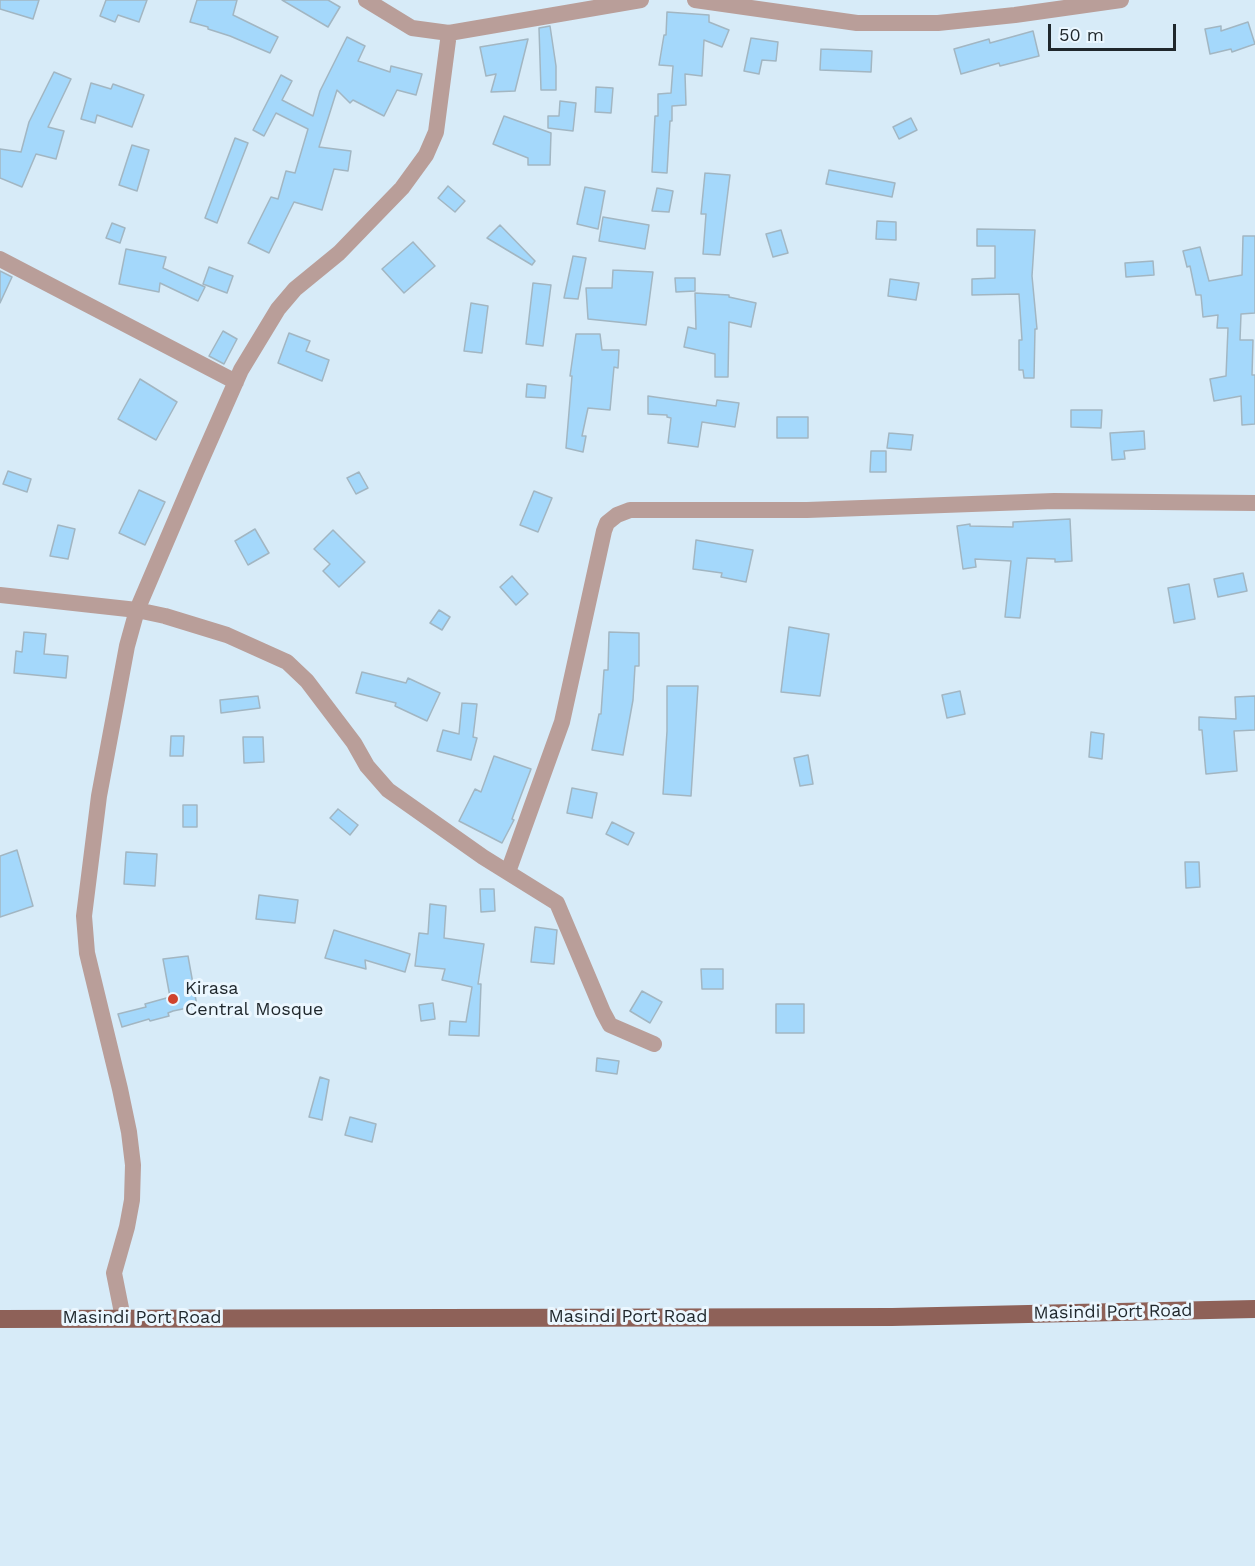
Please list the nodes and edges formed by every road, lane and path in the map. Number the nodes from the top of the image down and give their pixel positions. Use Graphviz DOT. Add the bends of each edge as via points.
graph roads {
  1 [pos="366,0"];
  2 [pos="641,0"];
  3 [pos="695,0"];
  4 [pos="1121,0"];
  5 [pos="449,33"];
  6 [pos="0,259"];
  7 [pos="236,382"];
  8 [pos="1255,503"];
  9 [pos="0,595"];
  10 [pos="137,610"];
  11 [pos="508,872"];
  12 [pos="654,1044"];
  13 [pos="1255,1309"];
  14 [pos="123,1318"];
  15 [pos="0,1319"];
  1 -- 5 [label="street" via="412,28"];
  2 -- 5 [label="street"];
  3 -- 4 [label="street" via="857,23 938,23"];
  5 -- 7 [label="street" via="436,132 426,155 369,223 278,309"];
  6 -- 7 [label="street"];
  7 -- 10 [label="street"];
  8 -- 11 [label="street" via="1054,501 807,510 630,510 617,515 604,531 562,722"];
  9 -- 10 [label="street"];
  10 -- 11 [label="street" via="227,635 287,662 307,681 388,790"];
  10 -- 14 [label="street" via="101,785 84,916 87,953 120,1089 133,1166 132,1200 114,1273"];
  11 -- 12 [label="street" via="557,903 610,1025"];
  13 -- 14 [label="main road, Masindi Port Road" via="892,1317"];
  14 -- 15 [label="main road, Masindi Port Road"];
}
